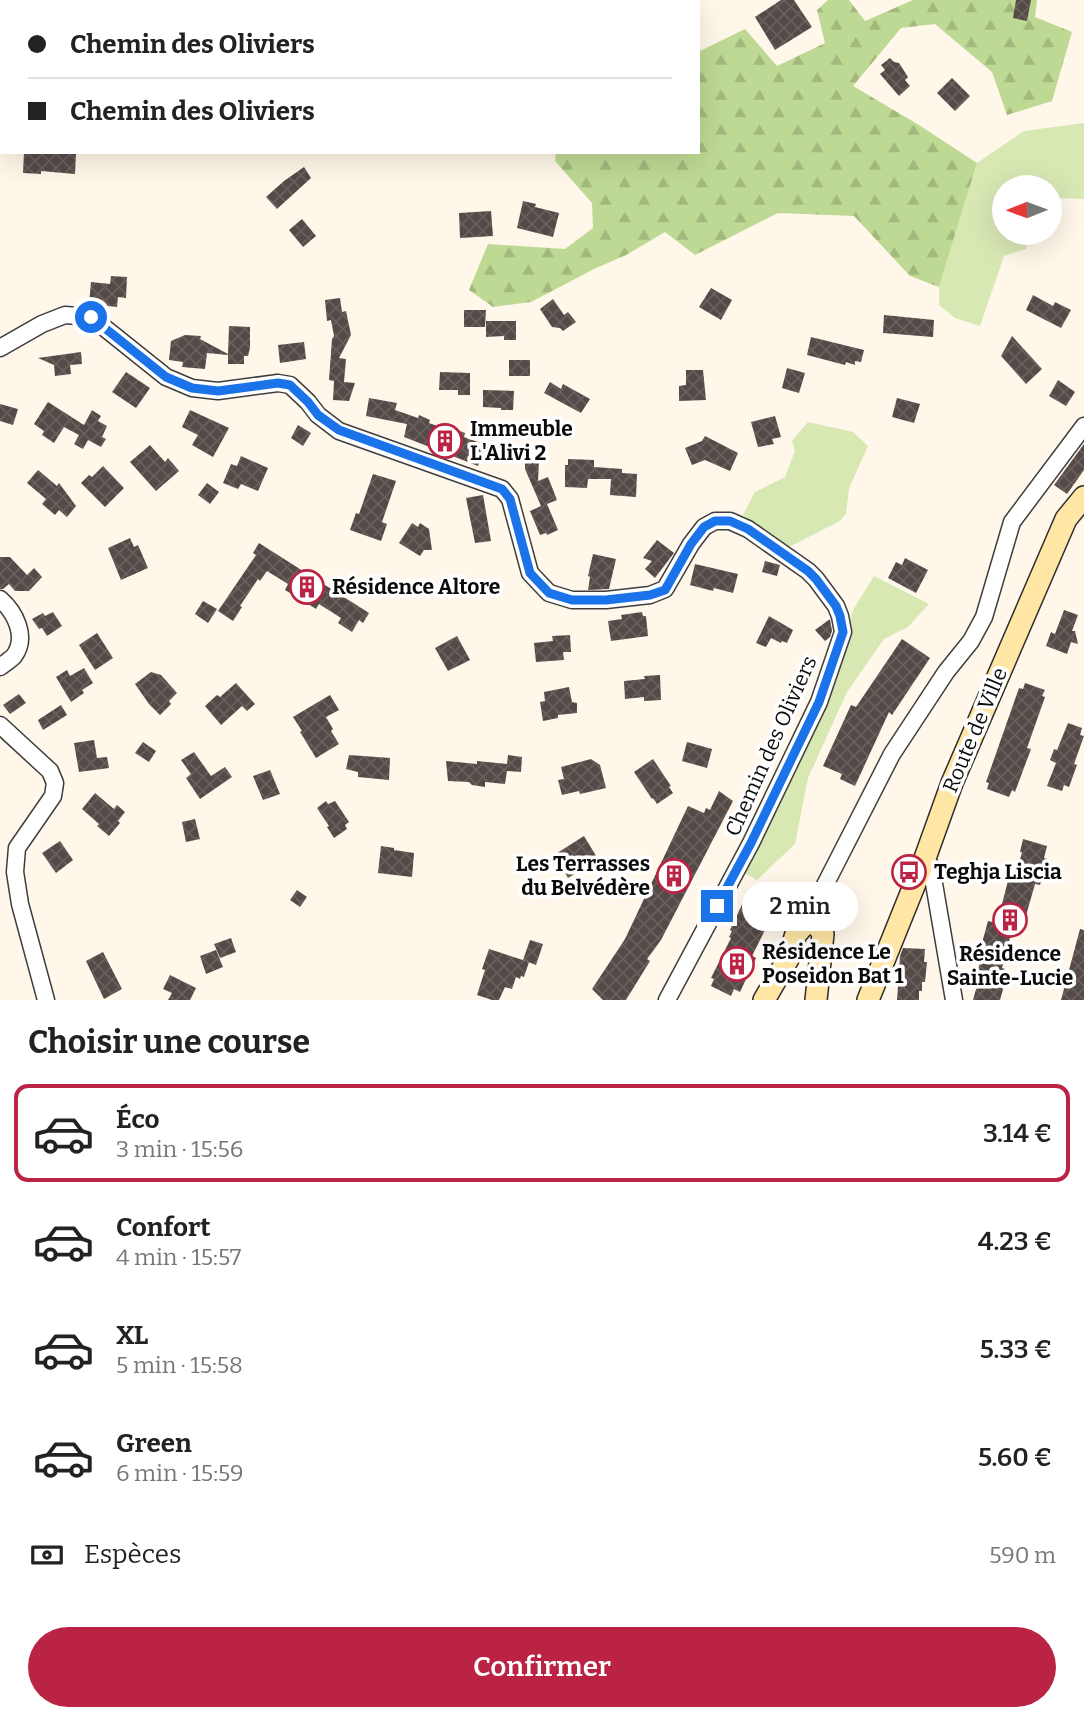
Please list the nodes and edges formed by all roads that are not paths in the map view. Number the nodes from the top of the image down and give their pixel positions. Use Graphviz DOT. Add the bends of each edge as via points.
graph roads {
  1 [pos="0,348"];
  2 [pos="1084,426"];
  3 [pos="1084,497"];
  4 [pos="0,599"];
  5 [pos="0,667"];
  6 [pos="0,725"];
  7 [pos="924,861"];
  8 [pos="817,923"];
  9 [pos="870,995"];
  10 [pos="46,1000"];
  11 [pos="667,1000"];
  12 [pos="764,1000"];
  13 [pos="816,1000"];
  14 [pos="954,1000"];
  1 -- 11 [label="street, Chemin des Oliviers" via="65,316 91,317 166,377 192,388 218,391 290,385 339,430 502,489 510,499 530,573 549,593 560,597 606,600 665,590 691,544 715,521 730,521 748,529 808,571 836,606 843,632 819,702"];
  2 -- 8 [label="street" via="1013,522 984,617 892,754 825,886"];
  3 -- 7 [label="street, Route de Ville" via="1066,519 952,783"];
  4 -- 5 [label="street" via="19,626 20,641 14,655"];
  6 -- 10 [label="street" via="50,771 55,783 53,796 17,848 15,872"];
  7 -- 9 [label="street, Route de Ville"];
  7 -- 14 [label="street" via="930,866"];
  8 -- 12 [label="street" via="803,926 796,934 788,959"];
  8 -- 13 [label="street" via="823,934"];
}
